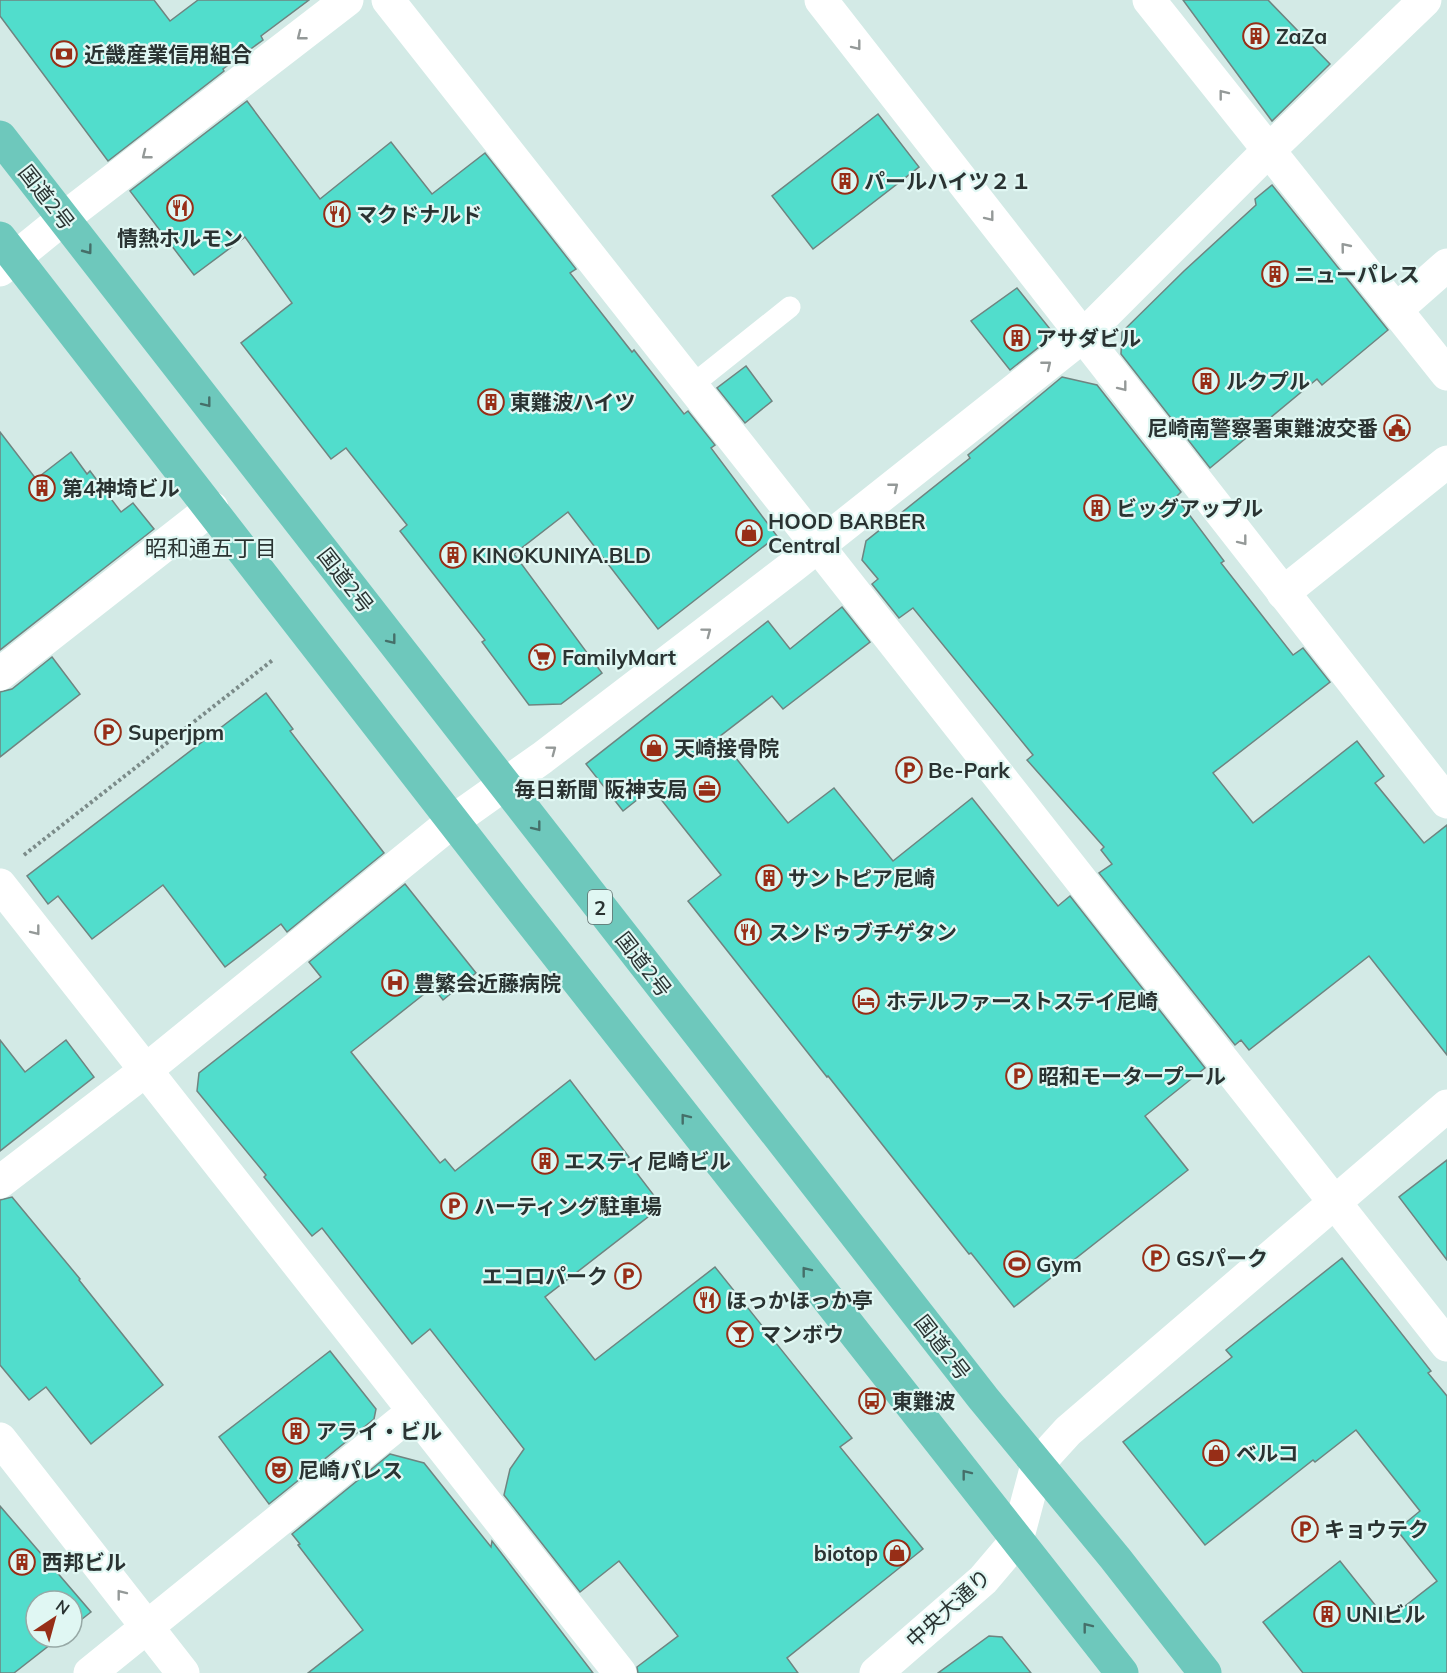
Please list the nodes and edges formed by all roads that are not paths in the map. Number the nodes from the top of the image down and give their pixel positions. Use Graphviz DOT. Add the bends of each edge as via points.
graph roads {
  1 [pos="347,0"];
  2 [pos="388,0"];
  3 [pos="821,0"];
  4 [pos="1425,0"];
  5 [pos="1152,1"];
  6 [pos="0,137"];
  7 [pos="1268,151"];
  8 [pos="64,218"];
  9 [pos="5,255"];
  10 [pos="1447,265"];
  11 [pos="790,308"];
  12 [pos="1395,310"];
  13 [pos="1083,336"];
  14 [pos="1447,374"];
  15 [pos="691,386"];
  16 [pos="1447,462"];
  17 [pos="212,508"];
  18 [pos="818,546"];
  19 [pos="1283,593"];
  20 [pos="0,674"];
  21 [pos="504,784"];
  22 [pos="1447,802"];
  23 [pos="453,821"];
  24 [pos="0,885"];
  25 [pos="146,1070"];
  26 [pos="1447,1106"];
  27 [pos="0,1182"];
  28 [pos="1334,1202"];
  29 [pos="1447,1345"];
  30 [pos="414,1411"];
  31 [pos="0,1439"];
  32 [pos="1037,1465"];
  33 [pos="1017,1540"];
  34 [pos="146,1626"];
  35 [pos="90,1673"];
  36 [pos="183,1673"];
  37 [pos="620,1673"];
  38 [pos="876,1673"];
  39 [pos="1122,1673"];
  40 [pos="1205,1673"];
  1 -- 8 [label="street, one-way"];
  2 -- 15 [label="street"];
  3 -- 13 [label="street, one-way"];
  4 -- 7 [label="street"];
  7 -- 5 [label="street, one-way"];
  6 -- 8 [label="highway, 国道2号 / 2"];
  12 -- 7 [label="street, one-way"];
  7 -- 13 [label="street"];
  8 -- 9 [label="street"];
  8 -- 21 [label="highway, 国道2号 / 2, one-way"];
  9 -- 17 [label="highway"];
  10 -- 12 [label="street"];
  11 -- 15 [label="lane"];
  12 -- 14 [label="street"];
  18 -- 13 [label="street, one-way"];
  13 -- 19 [label="street, one-way"];
  15 -- 18 [label="street"];
  16 -- 19 [label="street"];
  17 -- 20 [label="street"];
  17 -- 23 [label="highway"];
  21 -- 18 [label="street, one-way"];
  18 -- 28 [label="street"];
  19 -- 22 [label="street"];
  21 -- 23 [label="street"];
  21 -- 32 [label="highway, 国道2号 / 2, one-way"];
  23 -- 25 [label="street"];
  33 -- 23 [label="highway, one-way"];
  24 -- 25 [label="street, one-way"];
  25 -- 27 [label="street"];
  25 -- 30 [label="street"];
  26 -- 28 [label="street"];
  28 -- 29 [label="street"];
  28 -- 32 [label="street" via="1068,1431"];
  30 -- 34 [label="street"];
  30 -- 37 [label="street"];
  34 -- 31 [label="street, one-way"];
  32 -- 33 [label="street"];
  32 -- 40 [label="highway, 国道2号 / 2"];
  33 -- 38 [label="street, 中央大通り" via="983,1580"];
  39 -- 33 [label="highway, one-way"];
  34 -- 35 [label="street"];
  34 -- 36 [label="street"];
}
